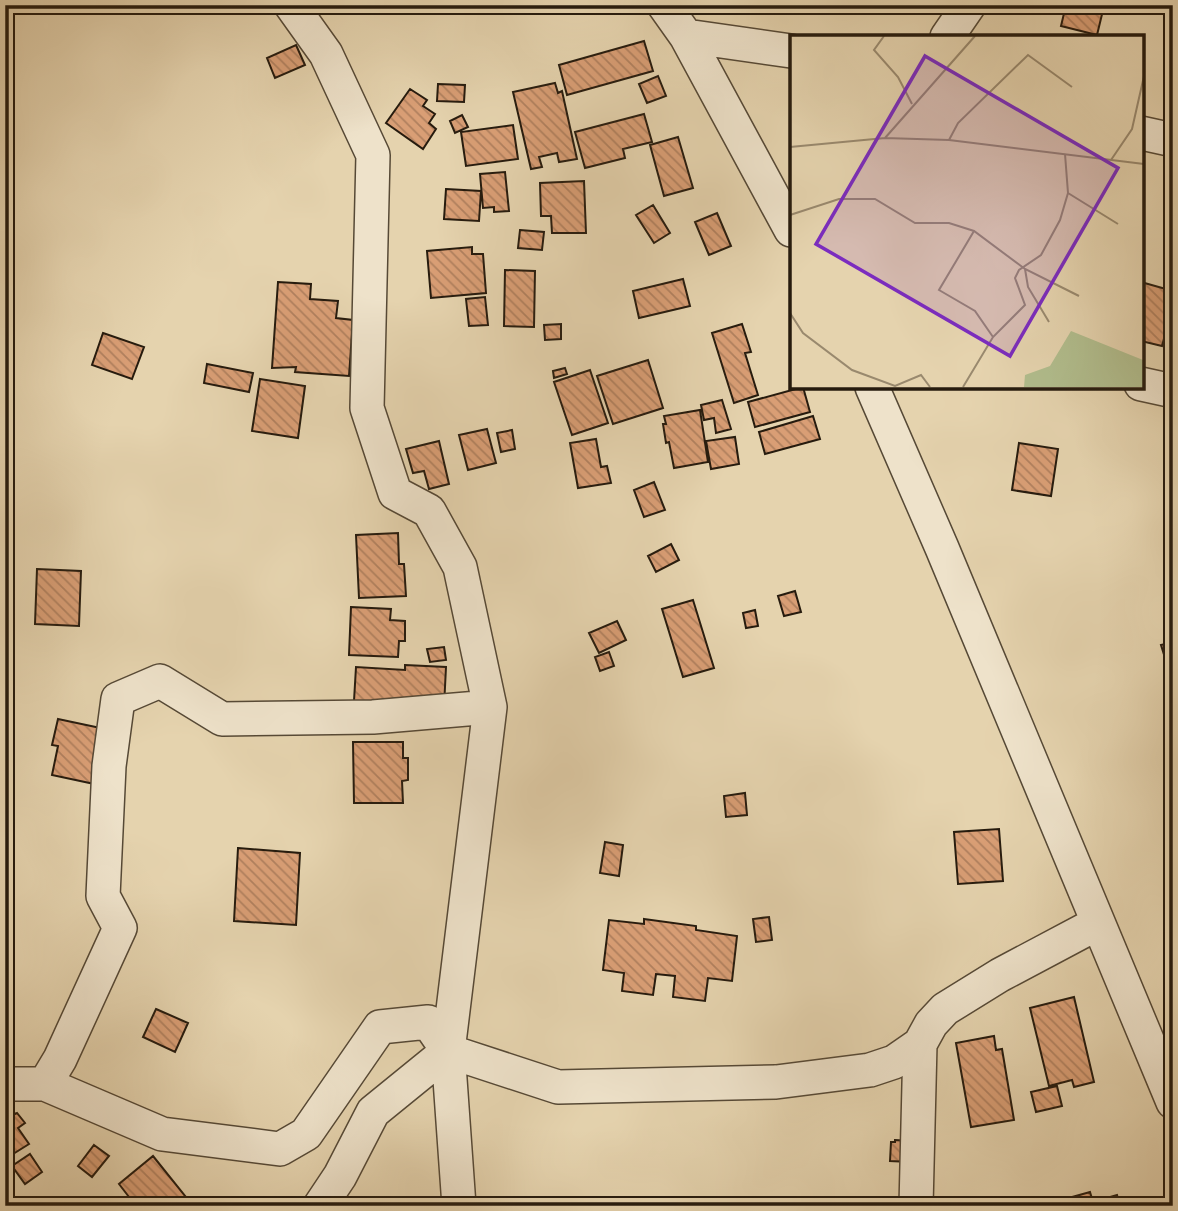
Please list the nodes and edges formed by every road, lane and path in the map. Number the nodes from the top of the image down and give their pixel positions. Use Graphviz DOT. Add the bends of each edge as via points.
graph roads {
  1 [pos="291,5"];
  2 [pos="664,5"];
  3 [pos="969,5"];
  4 [pos="948,35"];
  5 [pos="686,36"];
  6 [pos="790,51"];
  7 [pos="1143,133"];
  8 [pos="1173,140"];
  9 [pos="790,228"];
  10 [pos="1143,384"];
  11 [pos="872,388"];
  12 [pos="1173,391"];
  13 [pos="490,707"];
  14 [pos="1098,923"];
  15 [pos="920,1044"];
  16 [pos="448,1051"];
  17 [pos="5,1084"];
  18 [pos="45,1084"];
  19 [pos="1173,1102"];
  20 [pos="320,1206"];
  21 [pos="459,1206"];
  22 [pos="916,1206"];
  1 -- 13 [label="street" via="326,54 373,155 367,408 395,493 429,511 460,567"];
  2 -- 5 [label="street"];
  3 -- 4 [label="street"];
  5 -- 6 [label="street"];
  5 -- 9 [label="street"];
  7 -- 8 [label="street"];
  10 -- 12 [label="street"];
  11 -- 14 [label="street"];
  13 -- 16 [label="street"];
  13 -- 18 [label="street" via="373,717 222,719 160,681 118,699 109,766 103,896 120,928"];
  14 -- 15 [label="street" via="945,1009"];
  14 -- 19 [label="street"];
  15 -- 16 [label="street" via="894,1062 870,1070 776,1082 558,1087"];
  15 -- 22 [label="street"];
  16 -- 18 [label="street" via="428,1022 380,1027 306,1134 280,1149 162,1134"];
  16 -- 20 [label="street" via="373,1112"];
  16 -- 21 [label="street"];
  17 -- 18 [label="street"];
}
